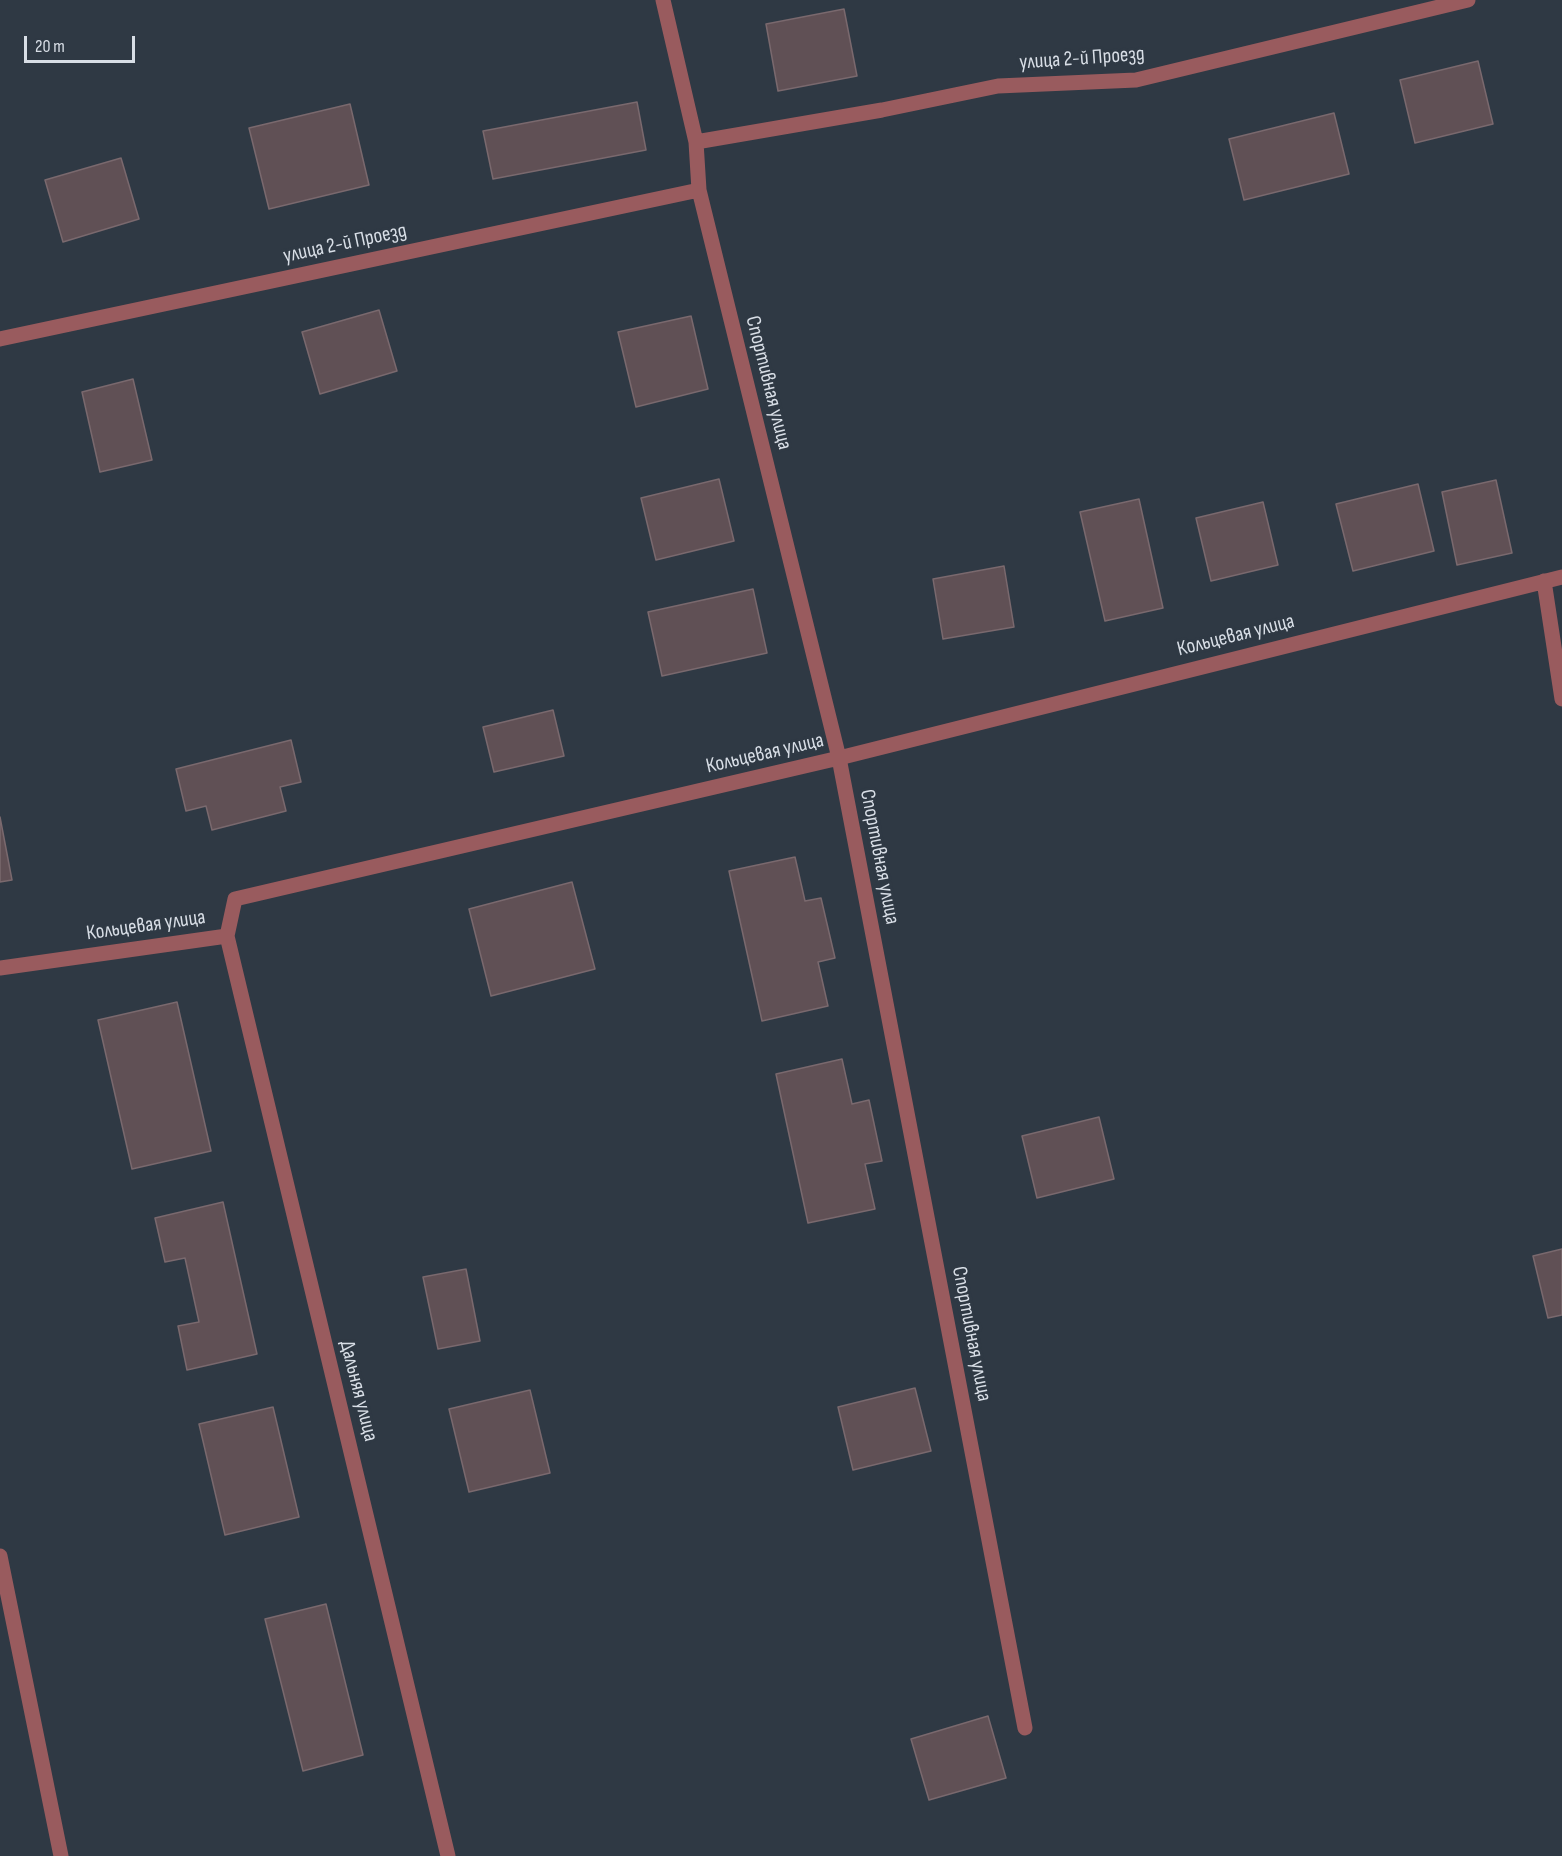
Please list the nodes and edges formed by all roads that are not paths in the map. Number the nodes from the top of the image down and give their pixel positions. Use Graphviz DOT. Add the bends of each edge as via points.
graph roads {
  1 [pos="663,0"];
  2 [pos="1468,0"];
  3 [pos="696,142"];
  4 [pos="699,190"];
  5 [pos="0,339"];
  6 [pos="1562,577"];
  7 [pos="1544,581"];
  8 [pos="1562,699"];
  9 [pos="839,758"];
  10 [pos="227,936"];
  11 [pos="0,968"];
  12 [pos="0,1556"];
  13 [pos="1024,1728"];
  14 [pos="61,1856"];
  15 [pos="448,1856"];
  1 -- 3 [label="street, Спортивная улица"];
  2 -- 3 [label="street, улица 2-й Проезд" via="1136,80 998,86"];
  3 -- 4 [label="street, Спортивная улица"];
  4 -- 5 [label="street, улица 2-й Проезд"];
  4 -- 9 [label="street, Спортивная улица"];
  6 -- 7 [label="street, Кольцевая улица"];
  7 -- 8 [label="street"];
  7 -- 9 [label="street, Кольцевая улица"];
  9 -- 10 [label="street, Кольцевая улица" via="235,899"];
  9 -- 13 [label="street, Спортивная улица"];
  10 -- 11 [label="street, Кольцевая улица"];
  10 -- 15 [label="street, Дальняя улица"];
  12 -- 14 [label="street"];
}
